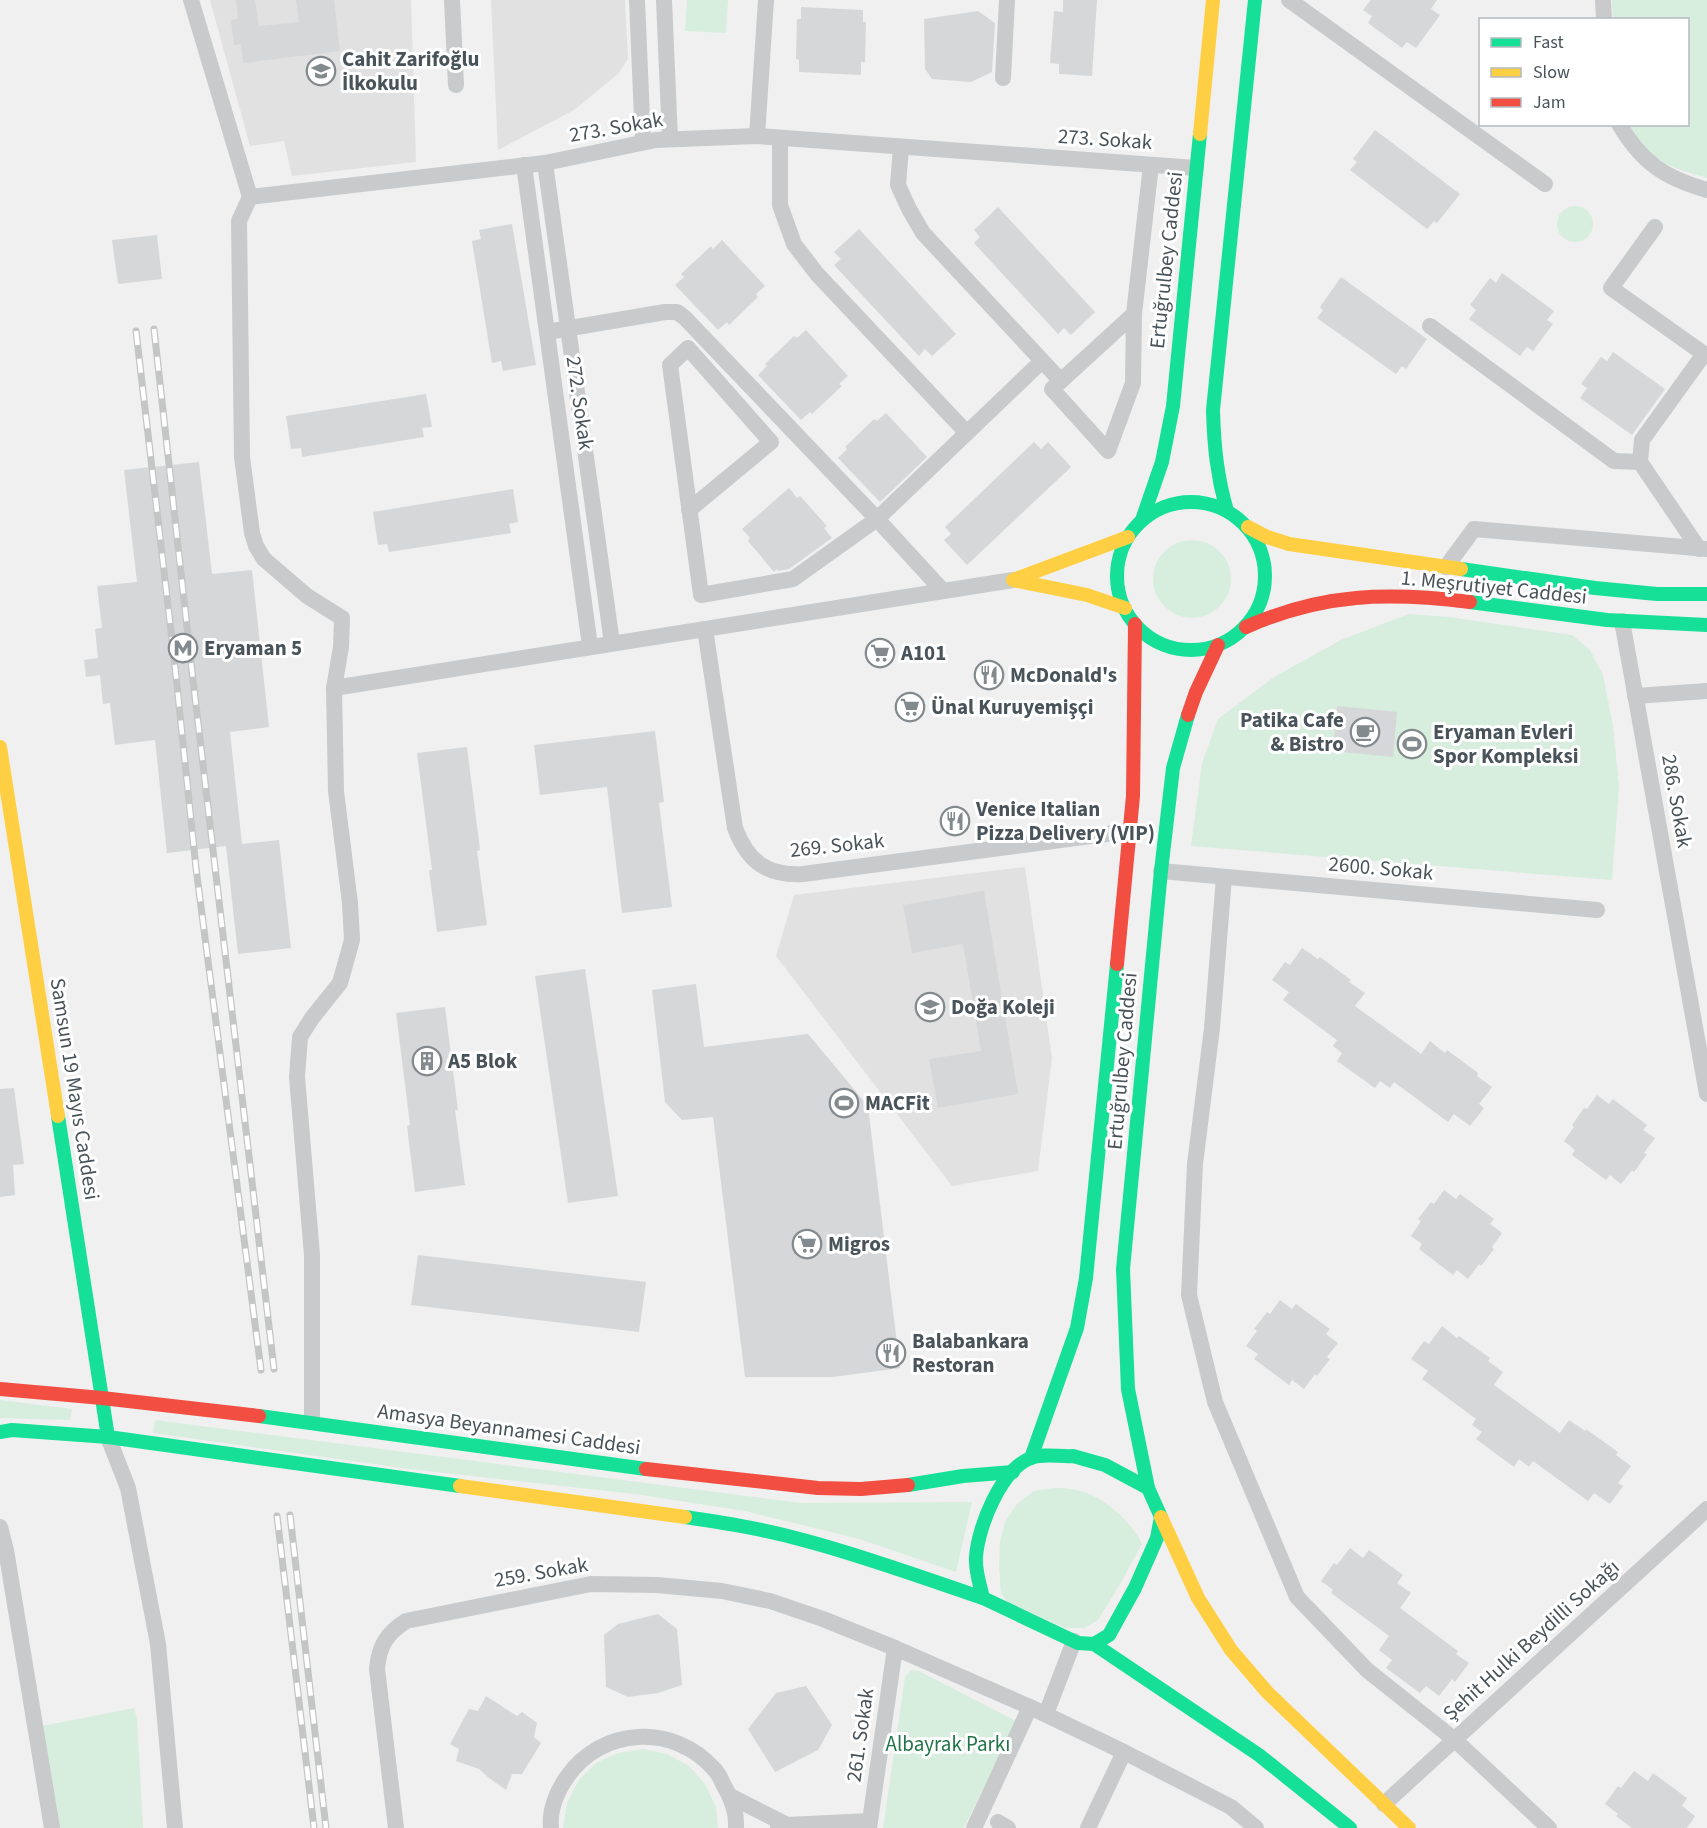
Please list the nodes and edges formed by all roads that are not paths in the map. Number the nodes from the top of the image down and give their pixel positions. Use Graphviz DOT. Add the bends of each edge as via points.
graph roads {
  1 [pos="191,0"];
  2 [pos="452,0"];
  3 [pos="637,0"];
  4 [pos="664,0"];
  5 [pos="766,0"];
  6 [pos="1007,0"];
  7 [pos="1213,0"];
  8 [pos="1255,0"];
  9 [pos="1289,0"];
  10 [pos="1603,0"];
  11 [pos="1604,18"];
  12 [pos="1003,78"];
  13 [pos="456,86"];
  14 [pos="1620,126"];
  15 [pos="756,136"];
  16 [pos="780,138"];
  17 [pos="670,139"];
  18 [pos="643,142"];
  19 [pos="902,147"];
  20 [pos="545,163"];
  21 [pos="524,165"];
  22 [pos="1152,165"];
  23 [pos="1196,168"];
  24 [pos="1545,184"];
  25 [pos="1707,190"];
  26 [pos="250,197"];
  27 [pos="1655,227"];
  28 [pos="1134,314"];
  29 [pos="1430,326"];
  30 [pos="568,329"];
  31 [pos="547,332"];
  32 [pos="1706,356"];
  33 [pos="1042,361"];
  34 [pos="1060,381"];
  35 [pos="967,433"];
  36 [pos="1640,462"];
  37 [pos="689,510"];
  38 [pos="1227,511"];
  39 [pos="877,519"];
  40 [pos="1142,520"];
  41 [pos="1248,527"];
  42 [pos="1128,537"];
  43 [pos="1703,549"];
  44 [pos="1446,567"];
  45 [pos="1013,580"];
  46 [pos="943,591"];
  47 [pos="1707,594"];
  48 [pos="1125,608"];
  49 [pos="1622,621"];
  50 [pos="1135,624"];
  51 [pos="1707,625"];
  52 [pos="1245,627"];
  53 [pos="705,629"];
  54 [pos="612,643"];
  55 [pos="1218,645"];
  56 [pos="590,646"];
  57 [pos="334,688"];
  58 [pos="1707,691"];
  59 [pos="1635,696"];
  60 [pos="0,747"];
  61 [pos="1130,831"];
  62 [pos="1161,871"];
  63 [pos="1224,877"];
  64 [pos="1597,910"];
  65 [pos="1707,1094"];
  66 [pos="0,1389"];
  67 [pos="102,1398"];
  68 [pos="312,1422"];
  69 [pos="0,1432"];
  70 [pos="108,1437"];
  71 [pos="1032,1458"];
  72 [pos="1013,1472"];
  73 [pos="1149,1488"];
  74 [pos="1707,1509"];
  75 [pos="1161,1517"];
  76 [pos="0,1527"];
  77 [pos="983,1598"];
  78 [pos="1074,1641"];
  79 [pos="1094,1644"];
  80 [pos="895,1648"];
  81 [pos="1029,1707"];
  82 [pos="1046,1714"];
  83 [pos="1455,1740"];
  84 [pos="1124,1752"];
  85 [pos="730,1796"];
  86 [pos="1384,1804"];
  87 [pos="870,1825"];
  88 [pos="783,1827"];
  89 [pos="52,1828"];
  90 [pos="175,1828"];
  91 [pos="396,1828"];
  92 [pos="550,1828"];
  93 [pos="736,1828"];
  94 [pos="974,1828"];
  95 [pos="1088,1828"];
  96 [pos="1256,1828"];
  97 [pos="1350,1828"];
  98 [pos="1409,1828"];
  99 [pos="1550,1828"];
  1 -- 26 [label="street"];
  2 -- 13 [label="street"];
  3 -- 18 [label="street"];
  4 -- 17 [label="street"];
  5 -- 15 [label="street"];
  6 -- 12 [label="street"];
  7 -- 23 [label="main road, Ertuğrulbey Caddesi"];
  8 -- 38 [label="main road" via="1213,410 1214,449"];
  9 -- 24 [label="street"];
  10 -- 11 [label="street"];
  14 -- 25 [label="street" via="1631,144 1654,167 1683,183"];
  15 -- 16 [label="street, 273. Sokak"];
  15 -- 17 [label="street, 273. Sokak"];
  16 -- 19 [label="street, 273. Sokak"];
  16 -- 35 [label="street" via="780,205 794,244 817,274"];
  17 -- 18 [label="street, 273. Sokak"];
  18 -- 20 [label="street, 273. Sokak"];
  19 -- 22 [label="street, 273. Sokak"];
  19 -- 33 [label="street" via="898,185 923,233"];
  20 -- 21 [label="street, 273. Sokak"];
  20 -- 30 [label="street, 272. Sokak"];
  21 -- 26 [label="street, 273. Sokak"];
  21 -- 31 [label="street, 272. Sokak"];
  22 -- 23 [label="street, 273. Sokak"];
  22 -- 28 [label="street"];
  23 -- 40 [label="main road, Ertuğrulbey Caddesi" via="1173,406 1162,462"];
  26 -- 57 [label="street" via="239,220 242,457 252,533 264,559 307,596 342,618"];
  27 -- 32 [label="street" via="1611,288"];
  28 -- 34 [label="street"];
  28 -- 34 [label="street" via="1133,383 1108,451 1052,388"];
  29 -- 36 [label="street" via="1614,461"];
  30 -- 31 [label="street"];
  30 -- 39 [label="street" via="677,312"];
  30 -- 54 [label="street, 272. Sokak"];
  31 -- 56 [label="street, 272. Sokak"];
  32 -- 36 [label="street" via="1642,440"];
  33 -- 34 [label="street"];
  33 -- 35 [label="street"];
  35 -- 39 [label="street"];
  36 -- 43 [label="street"];
  37 -- 37 [label="street" via="670,365 688,348 771,442"];
  37 -- 39 [label="street" via="701,595 793,579"];
  38 -- 40 [label="main road" via="1206,503 1183,502 1161,508"];
  38 -- 41 [label="main road"];
  39 -- 46 [label="street"];
  40 -- 42 [label="main road"];
  41 -- 44 [label="main road, 1. Meşrutiyet Caddesi" via="1289,544"];
  41 -- 52 [label="main road" via="1265,566 1258,609"];
  42 -- 45 [label="main road"];
  42 -- 48 [label="main road" via="1117,574"];
  43 -- 44 [label="street" via="1474,529"];
  44 -- 47 [label="main road, 1. Meşrutiyet Caddesi" via="1595,588"];
  45 -- 46 [label="street"];
  45 -- 48 [label="main road" via="1088,595"];
  46 -- 53 [label="street"];
  48 -- 50 [label="main road"];
  49 -- 51 [label="main road, 1. Meşrutiyet Caddesi"];
  49 -- 52 [label="main road, 1. Meşrutiyet Caddesi" via="1424,597 1365,597 1310,604"];
  49 -- 59 [label="street, 286. Sokak"];
  50 -- 55 [label="main road" via="1156,642 1176,649"];
  50 -- 61 [label="main road, Ertuğrulbey Caddesi"];
  52 -- 55 [label="main road"];
  53 -- 54 [label="street"];
  53 -- 61 [label="street, 269. Sokak" via="735,828 754,860 774,872 803,874"];
  54 -- 56 [label="street"];
  55 -- 62 [label="main road, Ertuğrulbey Caddesi" via="1183,728 1173,768"];
  56 -- 57 [label="street"];
  57 -- 68 [label="street" via="336,791 352,940 340,983 300,1037 297,1077 312,1255"];
  58 -- 59 [label="street"];
  59 -- 65 [label="street, 286. Sokak"];
  60 -- 67 [label="main road, Samsun 19 Mayıs Caddesi" via="13,861"];
  61 -- 71 [label="main road, Ertuğrulbey Caddesi" via="1086,1278 1077,1328"];
  62 -- 63 [label="street, 2600. Sokak"];
  62 -- 73 [label="main road, Ertuğrulbey Caddesi" via="1123,1269 1128,1389"];
  63 -- 64 [label="street, 2600. Sokak"];
  63 -- 83 [label="street" via="1212,1028 1195,1164 1189,1295 1215,1402 1297,1597 1367,1671"];
  66 -- 67 [label="main road, Amasya Beyannamesi Caddesi"];
  67 -- 68 [label="main road, Amasya Beyannamesi Caddesi"];
  67 -- 70 [label="main road, Samsun 19 Mayıs Caddesi"];
  68 -- 72 [label="main road, Amasya Beyannamesi Caddesi" via="680,1474 818,1488 904,1486"];
  69 -- 70 [label="main road"];
  70 -- 77 [label="main road" via="739,1525 858,1556"];
  70 -- 90 [label="street" via="128,1488 158,1644"];
  71 -- 72 [label="main road"];
  71 -- 73 [label="main road" via="1073,1456 1105,1465"];
  72 -- 77 [label="main road" via="996,1493 976,1556"];
  73 -- 75 [label="main road"];
  74 -- 83 [label="street, Şehit Hulki Beydilli Sokağı"];
  75 -- 79 [label="main road" via="1157,1538 1135,1588 1109,1635"];
  75 -- 86 [label="main road" via="1198,1598 1231,1650 1267,1692"];
  76 -- 89 [label="street"];
  77 -- 78 [label="main road"];
  78 -- 79 [label="main road"];
  78 -- 82 [label="street"];
  79 -- 97 [label="main road" via="1259,1755"];
  80 -- 81 [label="street, 259. Sokak"];
  80 -- 87 [label="street, 261. Sokak"];
  80 -- 91 [label="street, 259. Sokak" via="770,1601 722,1591 657,1585 591,1584 406,1621 385,1639 376,1669"];
  81 -- 82 [label="street, 259. Sokak"];
  81 -- 94 [label="street"];
  82 -- 84 [label="street, 259. Sokak"];
  83 -- 86 [label="street, Şehit Hulki Beydilli Sokağı"];
  83 -- 99 [label="street"];
  84 -- 95 [label="street"];
  84 -- 96 [label="street, 259. Sokak" via="1231,1807"];
  85 -- 88 [label="street"];
  85 -- 92 [label="street" via="714,1769 691,1749 662,1737 630,1736 601,1746 576,1764 558,1790"];
  85 -- 93 [label="street"];
  86 -- 98 [label="main road"];
  87 -- 88 [label="street"];
}
